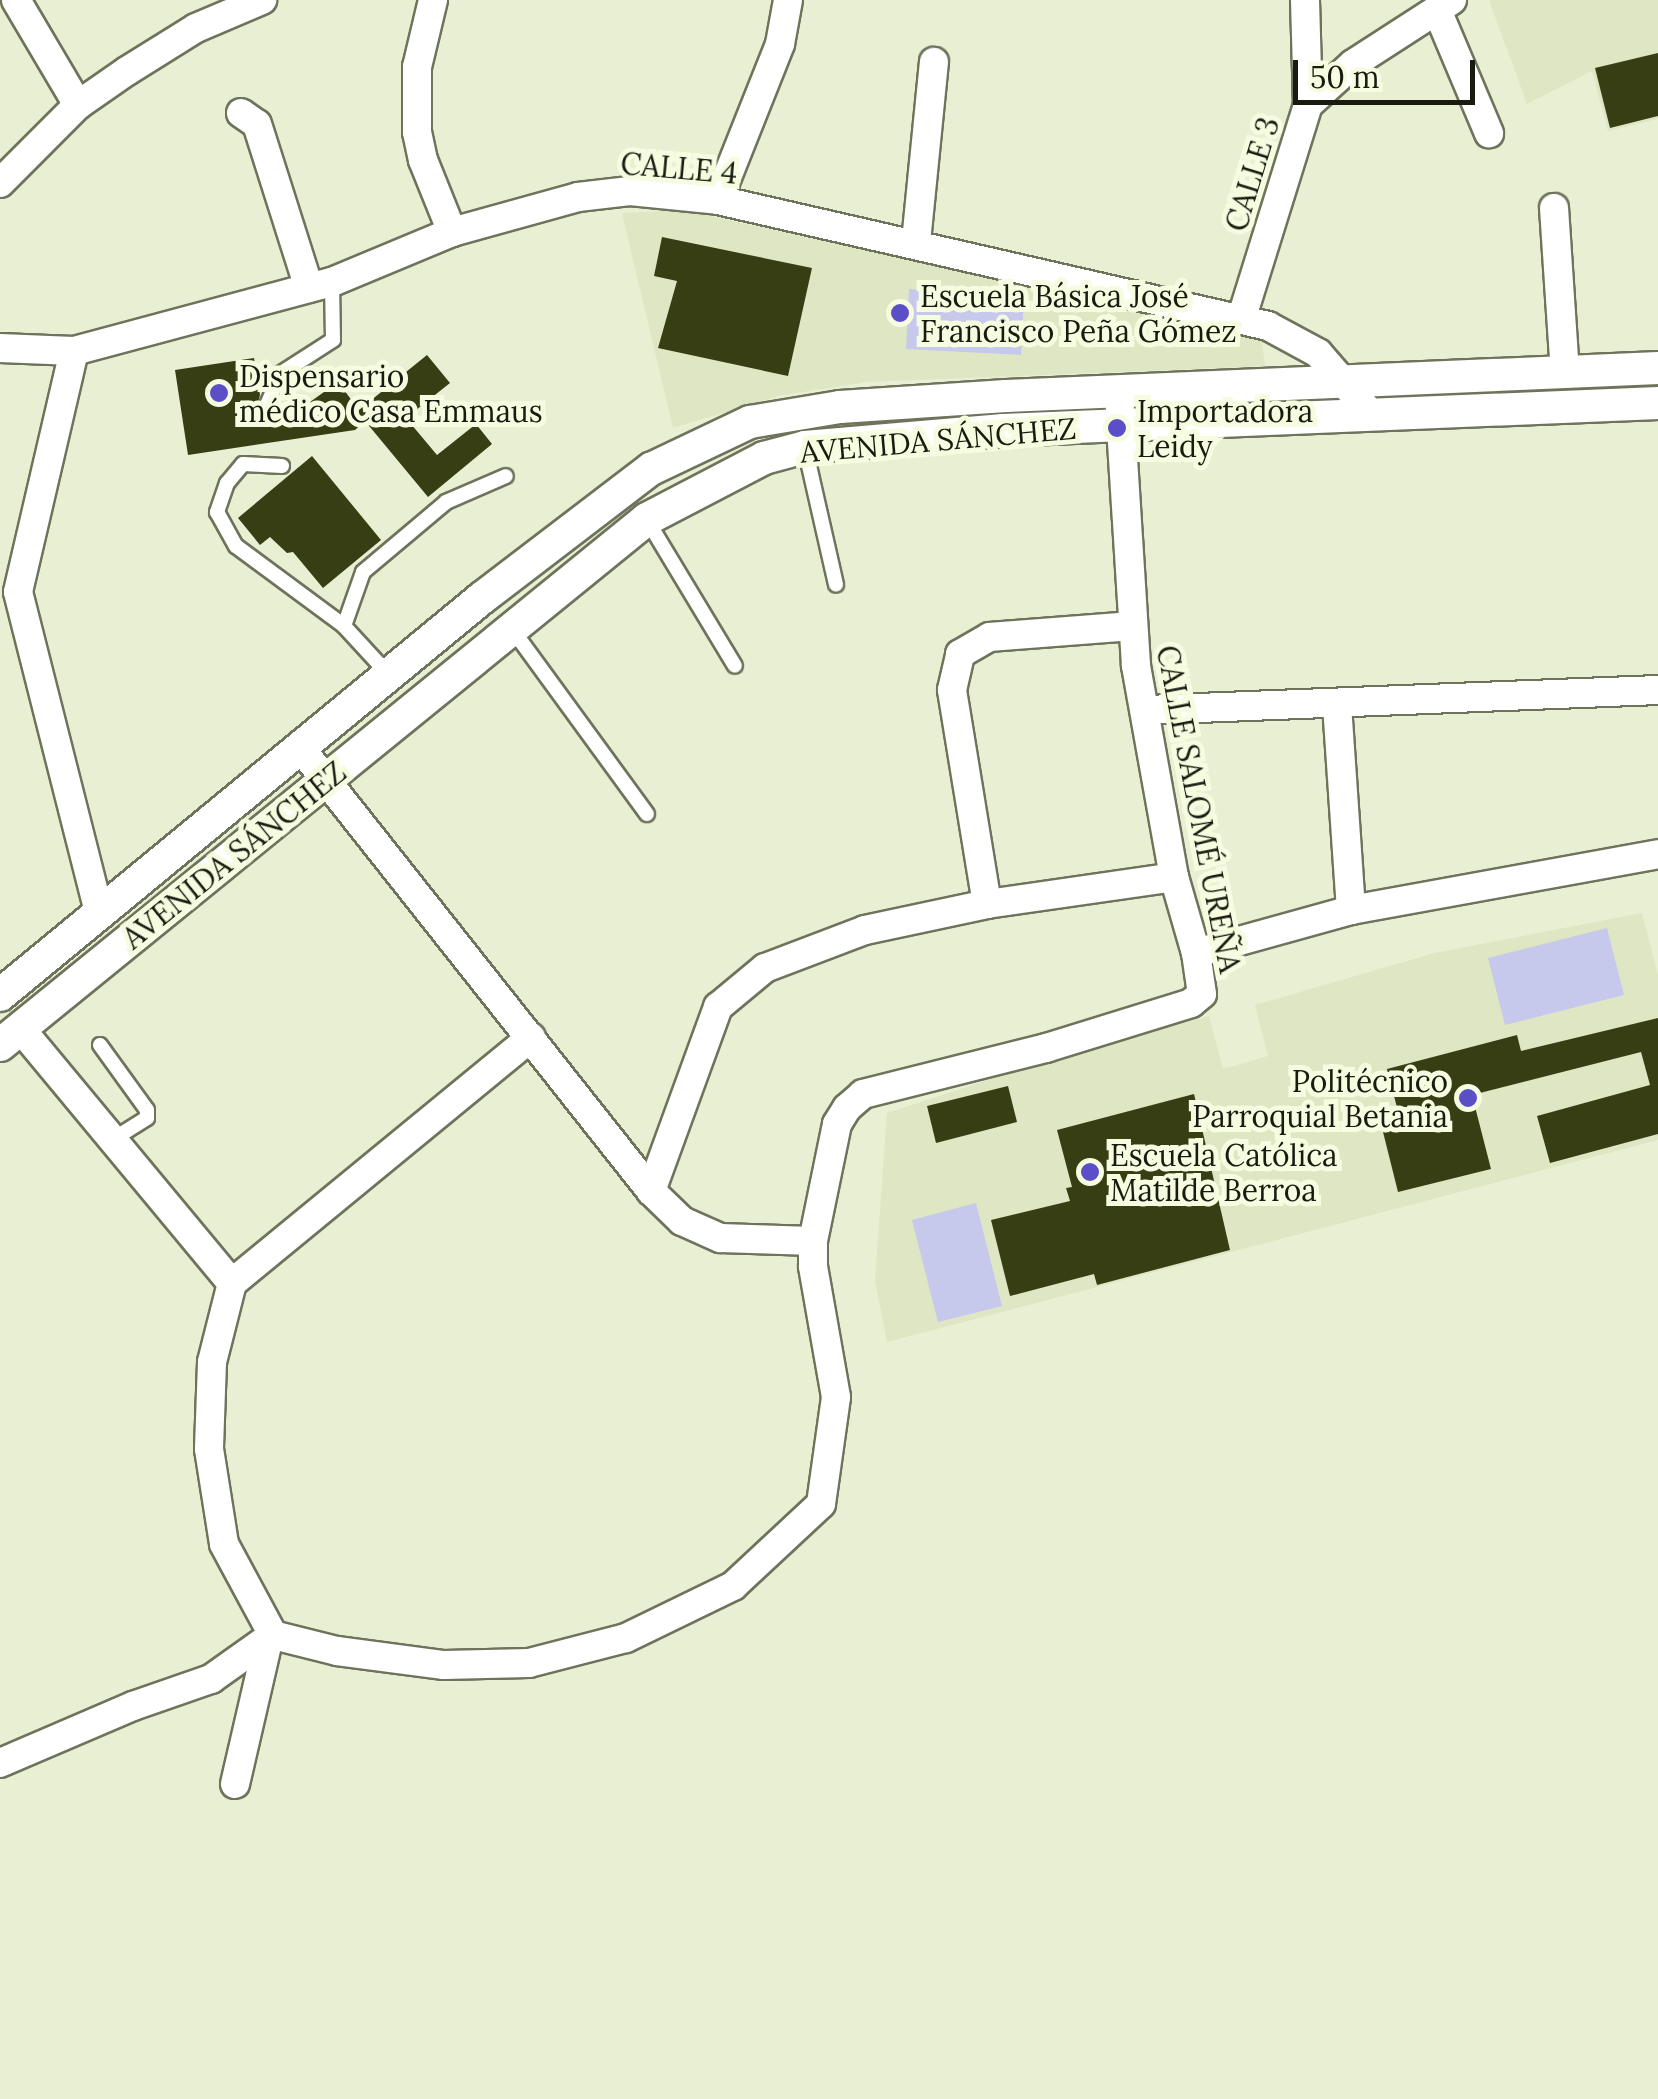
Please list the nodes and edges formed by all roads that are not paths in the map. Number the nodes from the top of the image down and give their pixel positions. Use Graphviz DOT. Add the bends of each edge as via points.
graph roads {
  1 [pos="262,0"];
  2 [pos="433,0"];
  3 [pos="788,0"];
  4 [pos="1304,0"];
  5 [pos="14,3"];
  6 [pos="1445,5"];
  7 [pos="934,62"];
  8 [pos="78,105"];
  9 [pos="1308,105"];
  10 [pos="241,113"];
  11 [pos="1489,133"];
  12 [pos="0,183"];
  13 [pos="718,200"];
  14 [pos="1554,208"];
  15 [pos="452,232"];
  16 [pos="916,242"];
  17 [pos="320,285"];
  18 [pos="1241,320"];
  19 [pos="0,348"];
  20 [pos="74,351"];
  21 [pos="1658,368"];
  22 [pos="1565,372"];
  23 [pos="1344,380"];
  24 [pos="1120,391"];
  25 [pos="1658,403"];
  26 [pos="267,405"];
  27 [pos="1371,414"];
  28 [pos="1122,426"];
  29 [pos="805,447"];
  30 [pos="282,466"];
  31 [pos="506,476"];
  32 [pos="647,520"];
  33 [pos="836,585"];
  34 [pos="9,596"];
  35 [pos="482,598"];
  36 [pos="344,626"];
  37 [pos="1132,626"];
  38 [pos="511,627"];
  39 [pos="735,666"];
  40 [pos="391,677"];
  41 [pos="1658,690"];
  42 [pos="1337,703"];
  43 [pos="1147,710"];
  44 [pos="302,750"];
  45 [pos="327,780"];
  46 [pos="647,814"];
  47 [pos="1658,854"];
  48 [pos="1174,877"];
  49 [pos="988,904"];
  50 [pos="1351,910"];
  51 [pos="99,913"];
  52 [pos="1196,953"];
  53 [pos="0,995"];
  54 [pos="10,1036"];
  55 [pos="531,1037"];
  56 [pos="100,1046"];
  57 [pos="113,1139"];
  58 [pos="651,1192"];
  59 [pos="813,1241"];
  60 [pos="232,1283"];
  61 [pos="271,1636"];
  62 [pos="0,1763"];
  63 [pos="235,1784"];
  1 -- 8 [label="street" via="196,28"];
  2 -- 15 [label="street" via="417,67 417,132"];
  3 -- 13 [label="street" via="780,44"];
  4 -- 9 [label="street"];
  5 -- 8 [label="street"];
  6 -- 9 [label="street, CALLE 3" via="1353,64"];
  6 -- 11 [label="street"];
  7 -- 16 [label="street"];
  8 -- 12 [label="street"];
  9 -- 18 [label="street, CALLE 3"];
  10 -- 17 [label="street" via="257,124"];
  13 -- 15 [label="street, CALLE 4" via="630,191 578,197"];
  13 -- 16 [label="street, CALLE 4"];
  14 -- 22 [label="street"];
  15 -- 17 [label="street, CALLE 4"];
  16 -- 18 [label="street, CALLE 4"];
  17 -- 20 [label="street, CALLE 4"];
  17 -- 26 [label="lane" via="333,340 280,374"];
  18 -- 23 [label="street, CALLE 4" via="1268,326 1318,354"];
  19 -- 20 [label="street, CALLE 4"];
  20 -- 34 [label="street"];
  21 -- 22 [label="street, AVENIDA SÁNCHEZ"];
  22 -- 23 [label="street, AVENIDA SÁNCHEZ"];
  23 -- 24 [label="street, AVENIDA SÁNCHEZ"];
  23 -- 27 [label="street, CALLE 4"];
  24 -- 28 [label="street, CALLE SALOMÉ UREÑA"];
  24 -- 35 [label="street, AVENIDA SÁNCHEZ" via="840,407 750,422 652,469"];
  25 -- 27 [label="street, AVENIDA SÁNCHEZ"];
  27 -- 28 [label="street, AVENIDA SÁNCHEZ"];
  28 -- 29 [label="street, AVENIDA SÁNCHEZ"];
  28 -- 37 [label="street, CALLE SALOMÉ UREÑA"];
  29 -- 32 [label="street, AVENIDA SÁNCHEZ" via="712,481"];
  29 -- 33 [label="lane"];
  30 -- 36 [label="lane" via="243,464 226,483 217,512 236,546"];
  31 -- 36 [label="lane" via="446,502 363,572"];
  32 -- 38 [label="street, AVENIDA SÁNCHEZ"];
  32 -- 39 [label="lane"];
  34 -- 51 [label="street"];
  35 -- 38 [label="street"];
  35 -- 40 [label="street, AVENIDA SÁNCHEZ"];
  36 -- 40 [label="lane"];
  37 -- 43 [label="street, CALLE SALOMÉ UREÑA"];
  37 -- 49 [label="street" via="990,637 960,654 952,690"];
  38 -- 45 [label="street, AVENIDA SÁNCHEZ"];
  38 -- 46 [label="lane"];
  40 -- 44 [label="street, AVENIDA SÁNCHEZ"];
  41 -- 42 [label="street"];
  42 -- 43 [label="street"];
  42 -- 50 [label="street"];
  43 -- 48 [label="street, CALLE SALOMÉ UREÑA"];
  44 -- 45 [label="street"];
  44 -- 51 [label="street, AVENIDA SÁNCHEZ"];
  45 -- 54 [label="street, AVENIDA SÁNCHEZ"];
  45 -- 55 [label="street"];
  47 -- 50 [label="street"];
  48 -- 49 [label="street"];
  48 -- 52 [label="street, CALLE SALOMÉ UREÑA"];
  49 -- 58 [label="street" via="865,930 765,968 718,1007"];
  50 -- 52 [label="street"];
  51 -- 53 [label="street, AVENIDA SÁNCHEZ"];
  52 -- 59 [label="street, CALLE SALOMÉ UREÑA" via="1202,994 1191,1003 863,1094 837,1124"];
  54 -- 57 [label="street"];
  55 -- 58 [label="street"];
  55 -- 60 [label="street"];
  56 -- 57 [label="lane" via="147,1110 147,1118"];
  57 -- 60 [label="street"];
  58 -- 59 [label="street" via="682,1221 720,1238"];
  59 -- 61 [label="street, CALLE SALOMÉ UREÑA" via="836,1397 820,1504 733,1586 626,1638 530,1663 444,1665"];
  60 -- 61 [label="street" via="212,1362 209,1449 224,1544"];
  61 -- 62 [label="street" via="211,1679"];
  61 -- 63 [label="street"];
}
